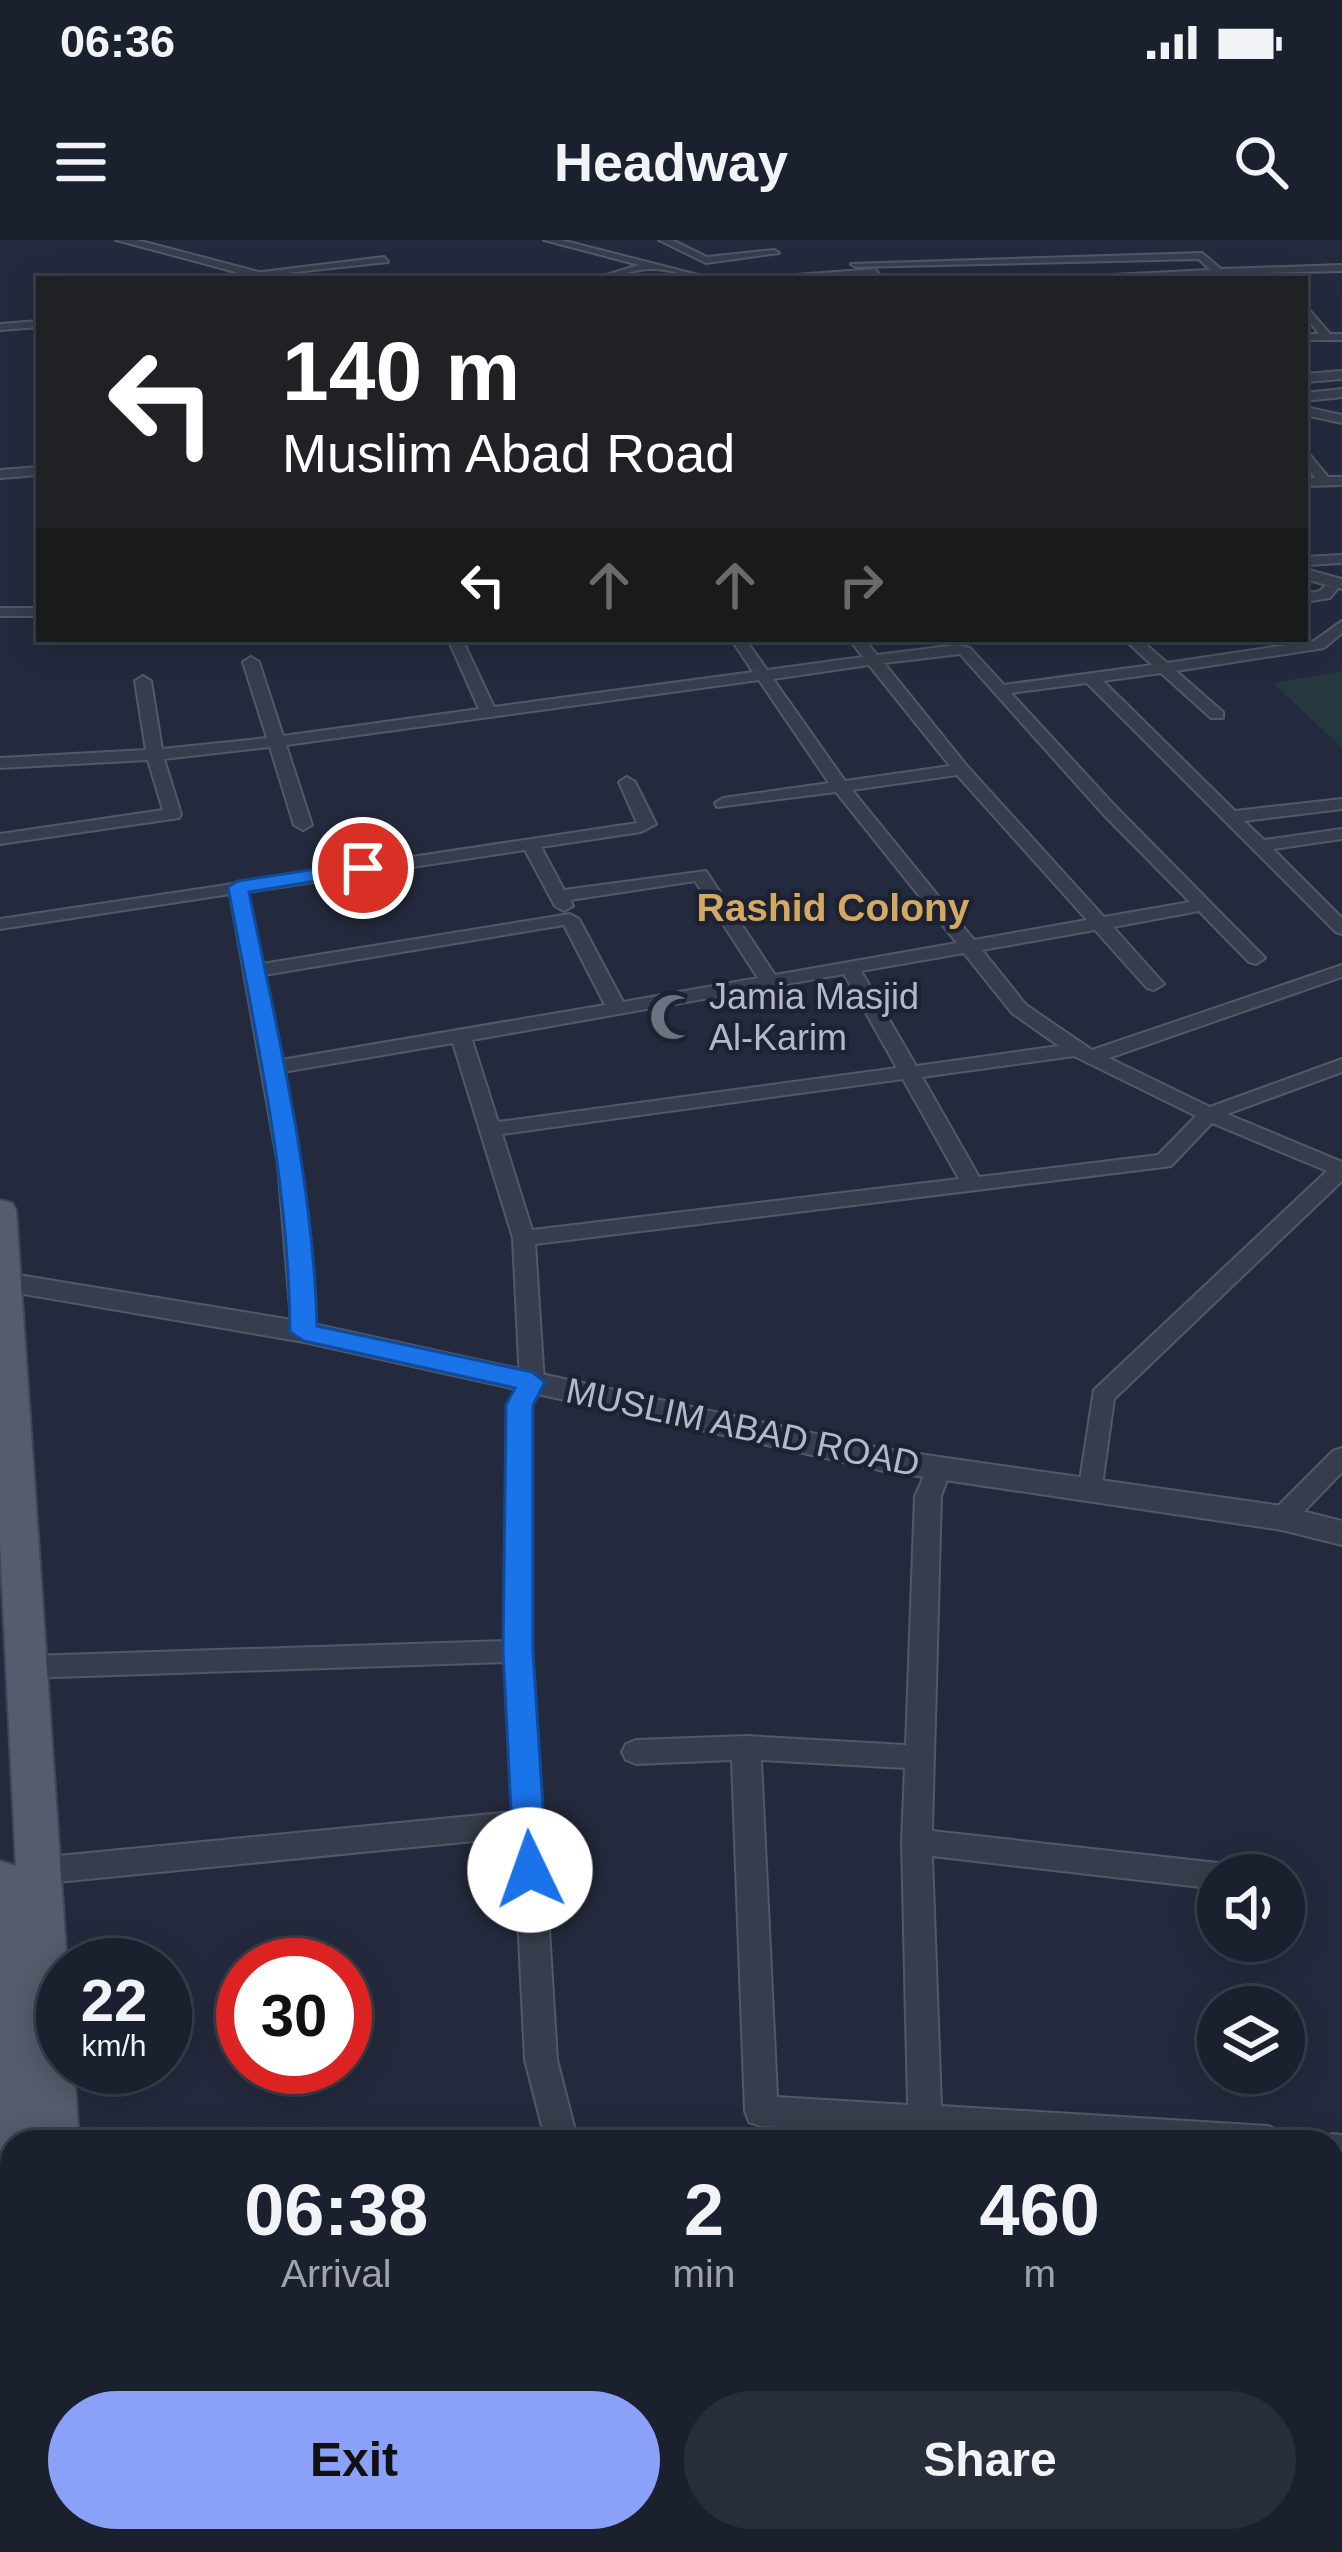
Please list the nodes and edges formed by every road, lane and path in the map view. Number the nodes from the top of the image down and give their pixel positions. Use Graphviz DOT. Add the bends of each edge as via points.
graph roads {
  1 [pos="101,240"];
  2 [pos="122,240"];
  3 [pos="549,240"];
  4 [pos="664,240"];
  5 [pos="1186,240"];
  6 [pos="1003,243"];
  7 [pos="774,253"];
  8 [pos="1202,257"];
  9 [pos="1228,257"];
  10 [pos="1014,259"];
  11 [pos="384,260"];
  12 [pos="856,264"];
  13 [pos="649,266"];
  14 [pos="1342,268"];
  15 [pos="1218,272"];
  16 [pos="246,276"];
  17 [pos="610,276"];
  18 [pos="695,276"];
  19 [pos="873,276"];
  20 [pos="992,276"];
  21 [pos="1115,276"];
  22 [pos="1308,312"];
  23 [pos="36,324"];
  24 [pos="0,327"];
  25 [pos="1308,337"];
  26 [pos="1327,337"];
  27 [pos="1342,337"];
  28 [pos="1342,375"];
  29 [pos="1308,378"];
  30 [pos="1342,393"];
  31 [pos="1308,397"];
  32 [pos="1308,412"];
  33 [pos="1342,416"];
  34 [pos="1308,457"];
  35 [pos="36,470"];
  36 [pos="0,474"];
  37 [pos="1324,481"];
  38 [pos="1308,482"];
  39 [pos="1342,482"];
  40 [pos="1342,559"];
  41 [pos="1308,561"];
  42 [pos="1308,578"];
  43 [pos="1338,588"];
  44 [pos="1308,598"];
  45 [pos="0,612"];
  46 [pos="36,612"];
  47 [pos="1342,625"];
  48 [pos="456,642"];
  49 [pos="740,642"];
  50 [pos="859,642"];
  51 [pos="1134,642"];
  52 [pos="873,659"];
  53 [pos="251,662"];
  54 [pos="1164,668"];
  55 [pos="762,672"];
  56 [pos="1091,678"];
  57 [pos="142,681"];
  58 [pos="998,690"];
  59 [pos="488,711"];
  60 [pos="1217,715"];
  61 [pos="274,741"];
  62 [pos="155,755"];
  63 [pos="0,763"];
  64 [pos="961,769"];
  65 [pos="627,782"];
  66 [pos="840,786"];
  67 [pos="723,803"];
  68 [pos="1342,804"];
  69 [pos="1232,817"];
  70 [pos="303,825"];
  71 [pos="1342,834"];
  72 [pos="0,839"];
  73 [pos="530,842"];
  74 [pos="1261,846"];
  75 [pos="238,887"];
  76 [pos="558,896"];
  77 [pos="1205,905"];
  78 [pos="570,919"];
  79 [pos="0,924"];
  80 [pos="1097,925"];
  81 [pos="1342,928"];
  82 [pos="972,950"];
  83 [pos="1256,958"];
  84 [pos="253,970"];
  85 [pos="851,970"];
  86 [pos="1342,971"];
  87 [pos="770,984"];
  88 [pos="1154,984"];
  89 [pos="617,1010"];
  90 [pos="461,1037"];
  91 [pos="1085,1053"];
  92 [pos="1342,1065"];
  93 [pos="272,1068"];
  94 [pos="909,1072"];
  95 [pos="1209,1114"];
  96 [pos="490,1129"];
  97 [pos="1341,1169"];
  98 [pos="973,1184"];
  99 [pos="0,1210"];
  100 [pos="524,1238"];
  101 [pos="2,1282"];
  102 [pos="304,1332"];
  103 [pos="532,1382"];
  104 [pos="1342,1457"];
  105 [pos="939,1469"];
  106 [pos="1091,1493"];
  107 [pos="1282,1518"];
  108 [pos="1342,1533"];
  109 [pos="518,1651"];
  110 [pos="28,1667"];
  111 [pos="746,1748"];
  112 [pos="636,1752"];
  113 [pos="920,1757"];
  114 [pos="528,1822"];
  115 [pos="917,1842"];
  116 [pos="1197,1874"];
  117 [pos="18,1875"];
  118 [pos="28,2045"];
  119 [pos="925,2121"];
  120 [pos="17,2130"];
  121 [pos="51,2130"];
  122 [pos="559,2130"];
  123 [pos="1072,2130"];
  1 -- 16 [label="street"];
  2 -- 16 [label="street"];
  3 -- 13 [label="street"];
  4 -- 7 [label="street" via="706,260"];
  5 -- 8 [label="street"];
  6 -- 10 [label="street"];
  8 -- 9 [label="street"];
  8 -- 10 [label="street"];
  8 -- 15 [label="street"];
  10 -- 12 [label="street"];
  11 -- 16 [label="street"];
  13 -- 17 [label="street"];
  13 -- 18 [label="street"];
  14 -- 15 [label="street"];
  15 -- 21 [label="street"];
  19 -- 20 [label="street" via="986,268"];
  22 -- 26 [label="street"];
  23 -- 24 [label="street"];
  25 -- 26 [label="street"];
  26 -- 27 [label="street"];
  28 -- 29 [label="street"];
  30 -- 31 [label="street"];
  32 -- 33 [label="street"];
  34 -- 37 [label="street"];
  35 -- 36 [label="street"];
  37 -- 38 [label="street"];
  37 -- 39 [label="street"];
  40 -- 41 [label="street"];
  42 -- 43 [label="street"];
  43 -- 44 [label="street"];
  45 -- 46 [label="street"];
  47 -- 54 [label="street" via="1319,645"];
  48 -- 59 [label="street"];
  49 -- 55 [label="street"];
  50 -- 52 [label="street"];
  51 -- 54 [label="street"];
  52 -- 55 [label="street"];
  52 -- 58 [label="street" via="957,649"];
  52 -- 64 [label="street"];
  53 -- 61 [label="street"];
  54 -- 56 [label="street"];
  54 -- 60 [label="street"];
  55 -- 59 [label="street"];
  55 -- 66 [label="street"];
  56 -- 58 [label="street"];
  56 -- 69 [label="street"];
  57 -- 62 [label="street"];
  58 -- 77 [label="street"];
  59 -- 61 [label="street"];
  61 -- 62 [label="street"];
  61 -- 70 [label="street"];
  62 -- 63 [label="street"];
  62 -- 72 [label="street" via="172,814"];
  64 -- 66 [label="street"];
  64 -- 80 [label="street"];
  65 -- 73 [label="street" via="647,824"];
  66 -- 67 [label="street"];
  66 -- 82 [label="street"];
  68 -- 69 [label="street"];
  69 -- 74 [label="street"];
  71 -- 74 [label="street"];
  73 -- 75 [label="street"];
  73 -- 76 [label="street"];
  74 -- 81 [label="street"];
  75 -- 79 [label="street"];
  75 -- 84 [label="street"];
  76 -- 78 [label="street"];
  76 -- 87 [label="street" via="700,875"];
  77 -- 80 [label="street"];
  77 -- 83 [label="street"];
  78 -- 84 [label="street"];
  78 -- 89 [label="street"];
  80 -- 82 [label="street"];
  80 -- 88 [label="street"];
  82 -- 85 [label="street"];
  82 -- 91 [label="street" via="1018,1009"];
  84 -- 93 [label="street"];
  85 -- 87 [label="street"];
  85 -- 94 [label="street"];
  86 -- 91 [label="street"];
  87 -- 89 [label="street"];
  89 -- 90 [label="street"];
  90 -- 93 [label="street"];
  90 -- 96 [label="street"];
  91 -- 94 [label="street"];
  91 -- 95 [label="street"];
  92 -- 95 [label="street"];
  93 -- 102 [label="street" via="292,1163"];
  94 -- 96 [label="street"];
  94 -- 98 [label="street"];
  95 -- 97 [label="street"];
  95 -- 98 [label="street" via="1164,1161"];
  96 -- 100 [label="street"];
  97 -- 106 [label="street" via="1102,1396"];
  98 -- 100 [label="street"];
  99 -- 101 [label="main road"];
  100 -- 103 [label="street"];
  101 -- 102 [label="street, MUSLIM ABAD ROAD"];
  101 -- 110 [label="main road"];
  102 -- 103 [label="street, MUSLIM ABAD ROAD"];
  103 -- 105 [label="street, MUSLIM ABAD ROAD"];
  103 -- 109 [label="street" via="520,1405"];
  104 -- 107 [label="street"];
  105 -- 106 [label="street, MUSLIM ABAD ROAD"];
  105 -- 113 [label="street" via="928,1496"];
  106 -- 107 [label="street, MUSLIM ABAD ROAD"];
  107 -- 108 [label="street, MUSLIM ABAD ROAD"];
  109 -- 110 [label="street"];
  109 -- 114 [label="street"];
  110 -- 117 [label="main road"];
  111 -- 112 [label="street"];
  111 -- 113 [label="street"];
  111 -- 119 [label="street" via="761,2111"];
  113 -- 115 [label="street"];
  114 -- 117 [label="street"];
  114 -- 122 [label="street" via="541,2060"];
  115 -- 116 [label="street"];
  115 -- 119 [label="street"];
  117 -- 118 [label="main road"];
  118 -- 120 [label="main road"];
  118 -- 121 [label="main road"];
  119 -- 123 [label="street"];
}
